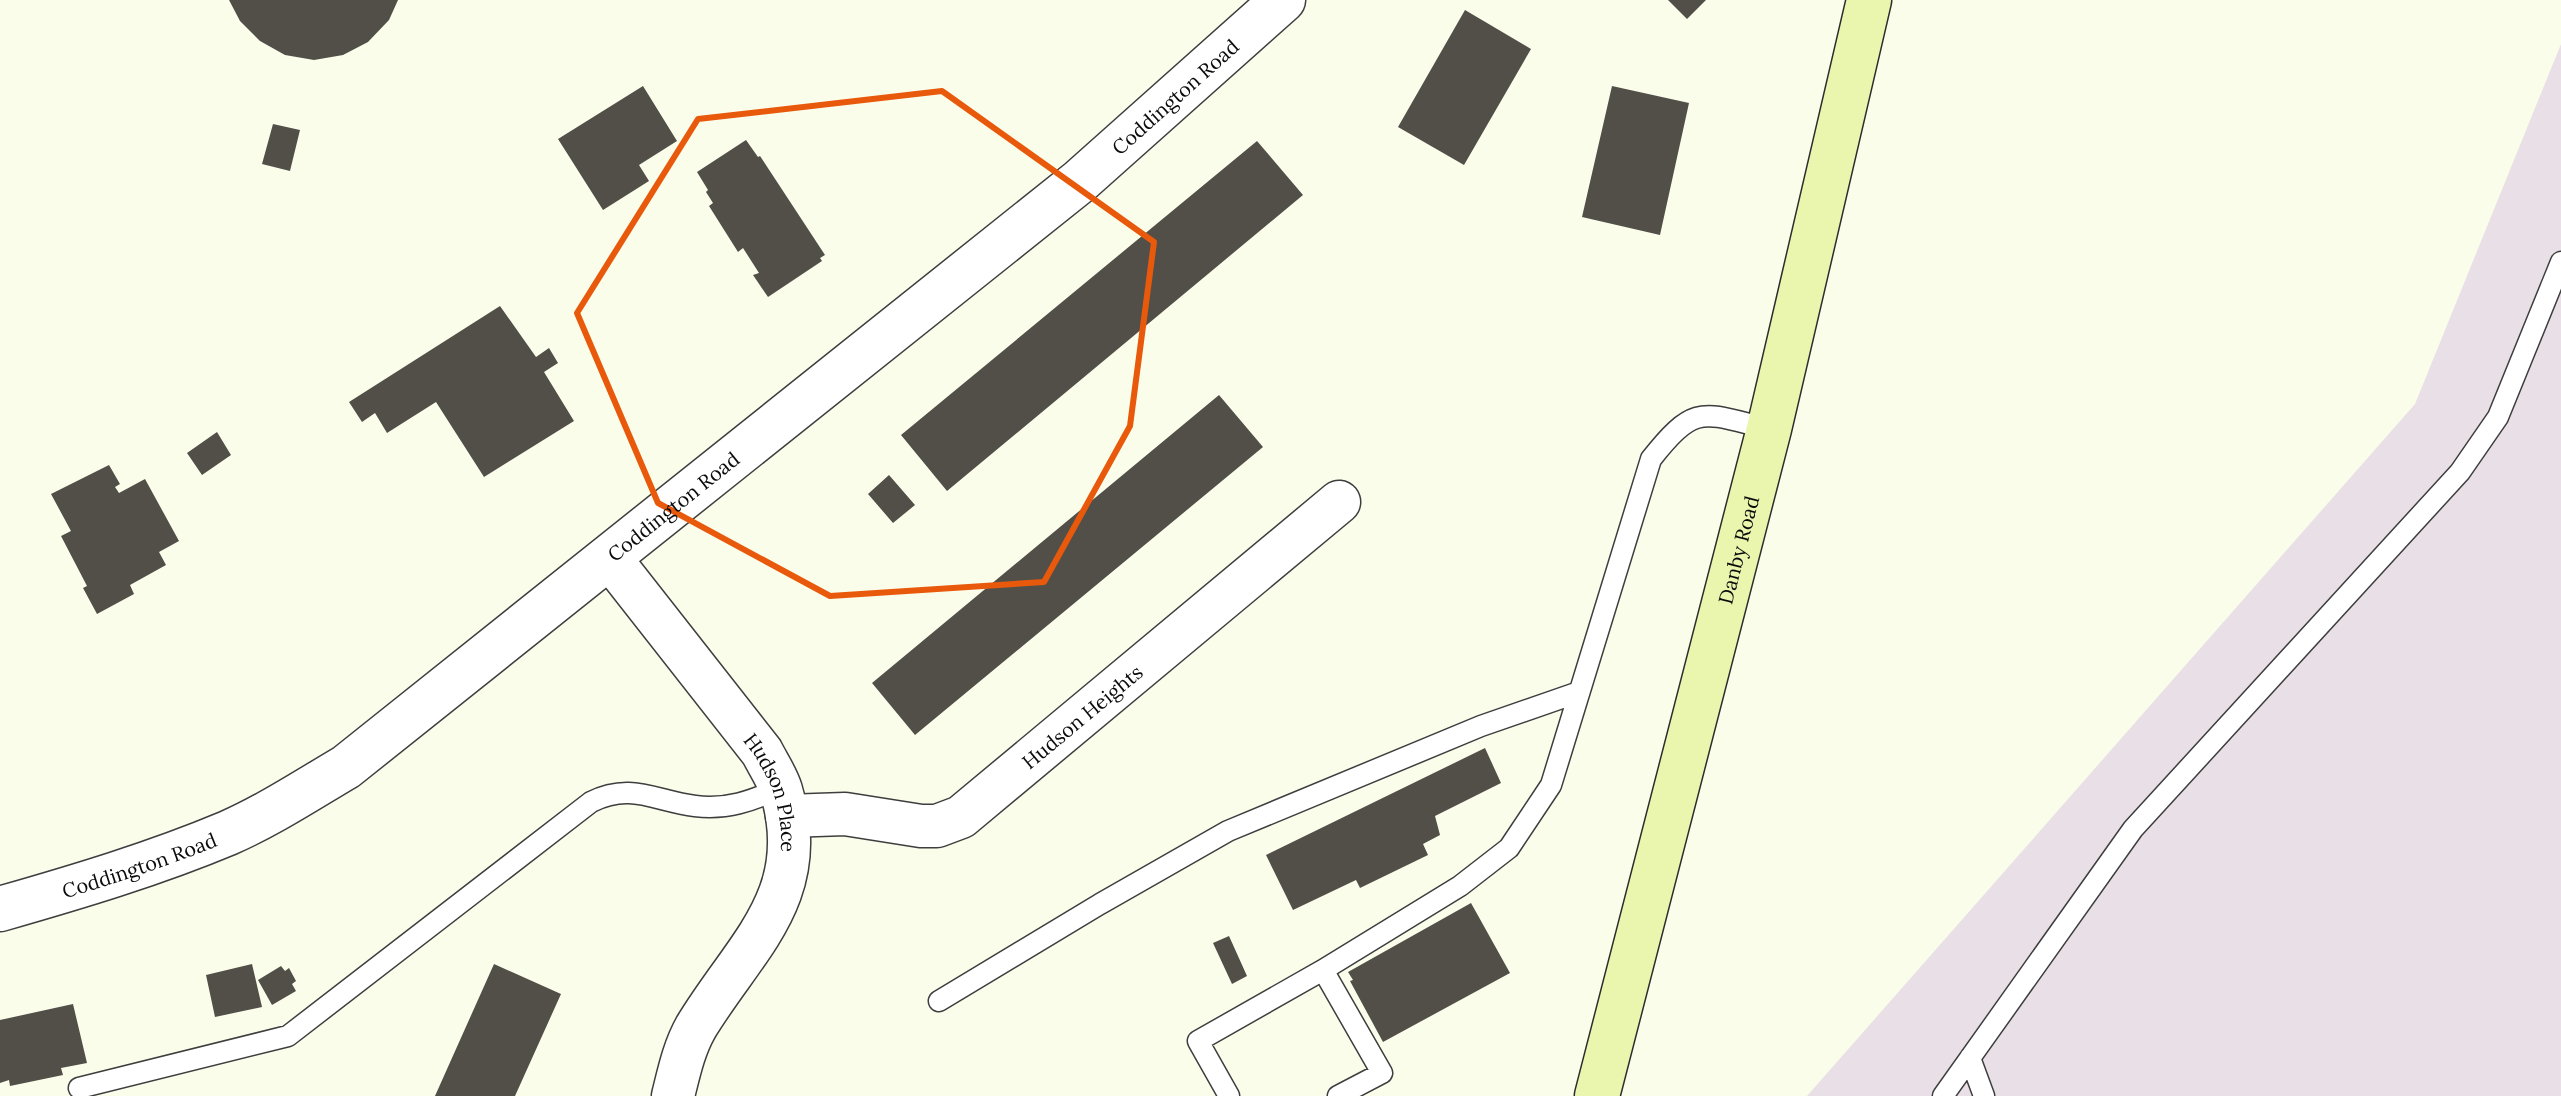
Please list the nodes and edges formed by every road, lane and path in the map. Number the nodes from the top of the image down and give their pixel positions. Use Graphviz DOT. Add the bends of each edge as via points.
graph roads {
  1 [pos="1283,0"];
  2 [pos="1869,0"];
  3 [pos="2561,262"];
  4 [pos="1769,429"];
  5 [pos="1339,502"];
  6 [pos="609,557"];
  7 [pos="1579,692"];
  8 [pos="784,802"];
  9 [pos="0,909"];
  10 [pos="1323,970"];
  11 [pos="939,1001"];
  12 [pos="1970,1058"];
  13 [pos="79,1088"];
  14 [pos="673,1096"];
  15 [pos="1229,1096"];
  16 [pos="1338,1096"];
  17 [pos="1597,1096"];
  18 [pos="1943,1096"];
  19 [pos="1984,1096"];
  1 -- 6 [label="street, Coddington Road" via="1080,181"];
  2 -- 4 [label="main road, Danby Road"];
  3 -- 12 [label="lane" via="2498,417 2460,472 2133,829"];
  4 -- 7 [label="lane" via="1693,417 1673,431 1651,459"];
  4 -- 17 [label="main road, Danby Road"];
  5 -- 8 [label="street, Hudson Heights" via="961,817 921,826"];
  6 -- 8 [label="street, Hudson Place" via="762,752"];
  6 -- 9 [label="street, Coddington Road" via="346,767 291,801 144,866"];
  7 -- 10 [label="lane" via="1551,785 1509,848 1460,886"];
  7 -- 11 [label="lane" via="1481,726 1228,831"];
  8 -- 13 [label="lane" via="696,806 633,793 608,794 288,1036"];
  8 -- 14 [label="street, Hudson Place" via="786,876 777,906 695,1028"];
  10 -- 15 [label="lane" via="1198,1041"];
  10 -- 16 [label="lane" via="1382,1073"];
  12 -- 18 [label="lane"];
  12 -- 19 [label="lane"];
}
